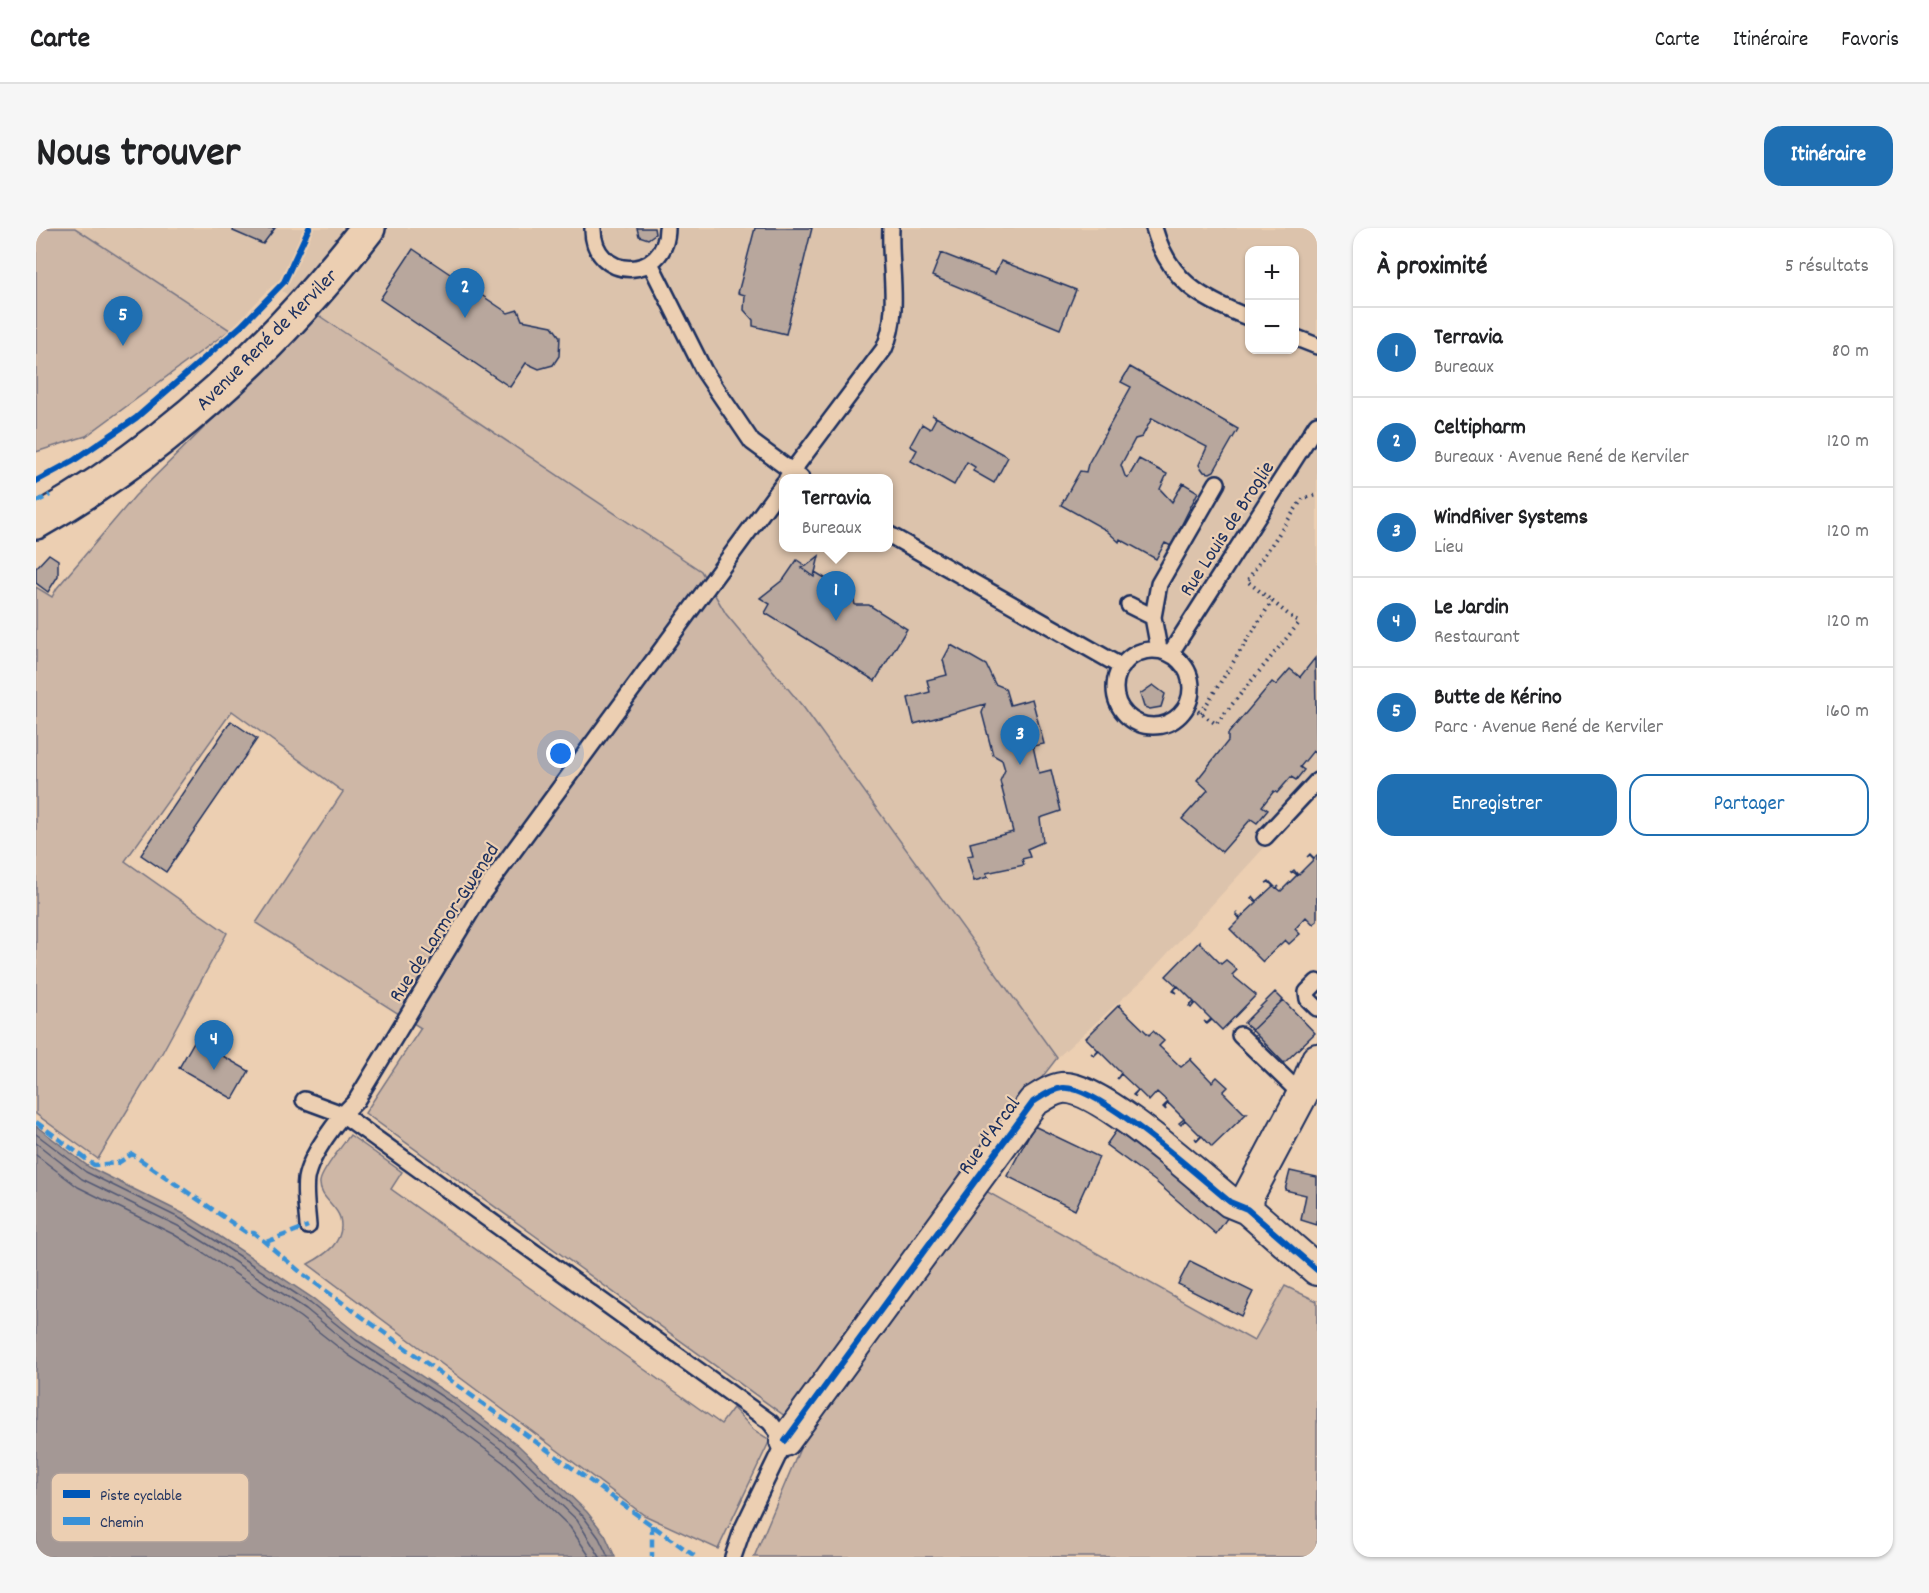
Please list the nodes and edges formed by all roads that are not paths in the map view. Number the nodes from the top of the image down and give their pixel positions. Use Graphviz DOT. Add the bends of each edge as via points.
graph roads {
  1 [pos="368,228"];
  2 [pos="594,228"];
  3 [pos="667,228"];
  4 [pos="891,228"];
  5 [pos="1154,228"];
  6 [pos="650,263"];
  7 [pos="1245,316"];
  8 [pos="1299,339"];
  9 [pos="1317,346"];
  10 [pos="1317,424"];
  11 [pos="787,474"];
  12 [pos="794,474"];
  13 [pos="1217,483"];
  14 [pos="779,494"];
  15 [pos="38,520"];
  16 [pos="893,537"];
  17 [pos="1129,605"];
  18 [pos="1153,617"];
  19 [pos="1164,652"];
  20 [pos="1122,667"];
  21 [pos="1317,781"];
  22 [pos="1265,837"];
  23 [pos="1317,982"];
  24 [pos="1317,1008"];
  25 [pos="1240,1035"];
  26 [pos="1317,1059"];
  27 [pos="1302,1095"];
  28 [pos="304,1100"];
  29 [pos="342,1114"];
  30 [pos="1247,1209"];
  31 [pos="308,1226"];
  32 [pos="1317,1270"];
  33 [pos="786,1441"];
  34 [pos="733,1557"];
  1 -- 15 [label="main road, Avenue René de Kerviler" via="294,317 218,392 153,445"];
  2 -- 6 [label="lane" via="597,249 614,266 632,269"];
  3 -- 6 [label="lane" via="660,254"];
  4 -- 12 [label="lane, Rue de Larmor-Gwened" via="891,335"];
  5 -- 7 [label="lane" via="1161,252 1174,272 1203,297"];
  6 -- 11 [label="lane" via="704,371 752,442"];
  8 -- 9 [label="lane"];
  10 -- 19 [label="lane, Rue Louis de Broglie"];
  13 -- 18 [label="lane" via="1159,584"];
  14 -- 29 [label="lane, Rue de Larmor-Gwened" via="479,898 356,1101"];
  16 -- 20 [label="lane"];
  17 -- 18 [label="lane"];
  18 -- 19 [label="lane"];
  19 -- 20 [label="lane" via="1143,651"];
  19 -- 20 [label="lane" via="1182,662 1190,682 1188,704 1167,723 1137,724 1119,707 1115,691"];
  21 -- 22 [label="lane"];
  23 -- 24 [label="lane" via="1307,992"];
  25 -- 27 [label="lane"];
  26 -- 27 [label="street"];
  27 -- 30 [label="street" via="1250,1193"];
  28 -- 29 [label="lane"];
  29 -- 31 [label="lane, Rue de Larmor-Gwened" via="307,1175"];
  29 -- 33 [label="lane" via="770,1422"];
  30 -- 32 [label="street, Rue d'Arcal"];
  30 -- 33 [label="street, Rue d'Arcal" via="1230,1202 1141,1129 1092,1095 1062,1088 1045,1094 1033,1102"];
  33 -- 34 [label="lane"];
}
